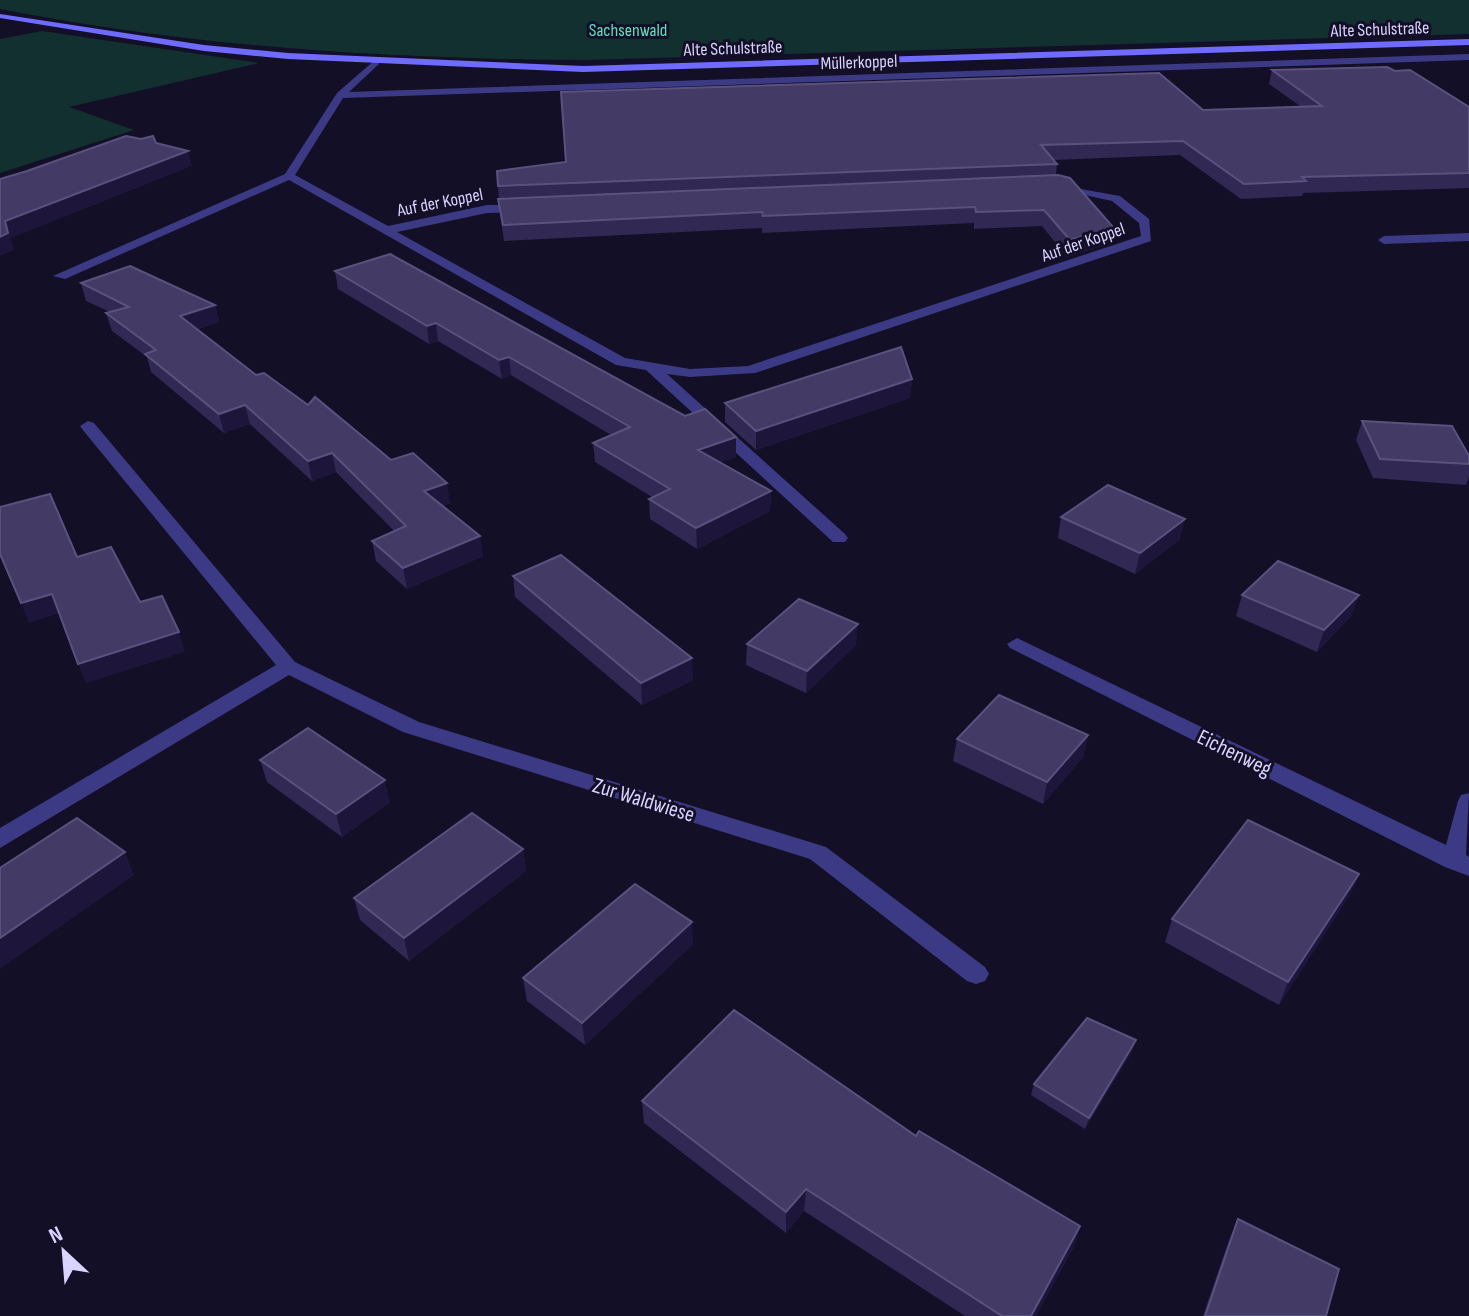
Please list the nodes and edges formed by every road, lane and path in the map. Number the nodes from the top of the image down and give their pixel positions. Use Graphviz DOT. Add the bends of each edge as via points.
graph roads {
  1 [pos="0,16"];
  2 [pos="1469,42"];
  3 [pos="1170,52"];
  4 [pos="1469,57"];
  5 [pos="376,62"];
  6 [pos="1188,67"];
  7 [pos="340,95"];
  8 [pos="289,176"];
  9 [pos="1040,186"];
  10 [pos="534,207"];
  11 [pos="383,231"];
  12 [pos="1469,237"];
  13 [pos="1384,240"];
  14 [pos="60,276"];
  15 [pos="651,367"];
  16 [pos="88,426"];
  17 [pos="839,538"];
  18 [pos="1017,644"];
  19 [pos="288,667"];
  20 [pos="1469,801"];
  21 [pos="0,839"];
  22 [pos="1461,864"];
  23 [pos="976,974"];
  1 -- 5 [label="main road, Alte Schulstraße" via="204,48"];
  2 -- 3 [label="main road, Alte Schulstraße"];
  3 -- 5 [label="main road, Alte Schulstraße" via="583,69"];
  3 -- 6 [label="street"];
  4 -- 6 [label="street, Müllerkoppel"];
  5 -- 7 [label="street"];
  6 -- 7 [label="street, Müllerkoppel"];
  7 -- 8 [label="street"];
  8 -- 11 [label="street, Auf der Koppel"];
  8 -- 14 [label="street"];
  9 -- 15 [label="street, Auf der Koppel" via="1116,198 1145,222 1147,238 750,370 690,373"];
  10 -- 11 [label="street, Auf der Koppel" via="487,209"];
  11 -- 15 [label="street, Auf der Koppel" via="621,362"];
  12 -- 13 [label="street"];
  15 -- 17 [label="street"];
  16 -- 19 [label="street, Zur Waldwiese"];
  18 -- 22 [label="street, Eichenweg"];
  19 -- 21 [label="street"];
  19 -- 23 [label="street, Zur Waldwiese" via="411,727 818,853"];
  20 -- 22 [label="street, Eichenweg"];
}
